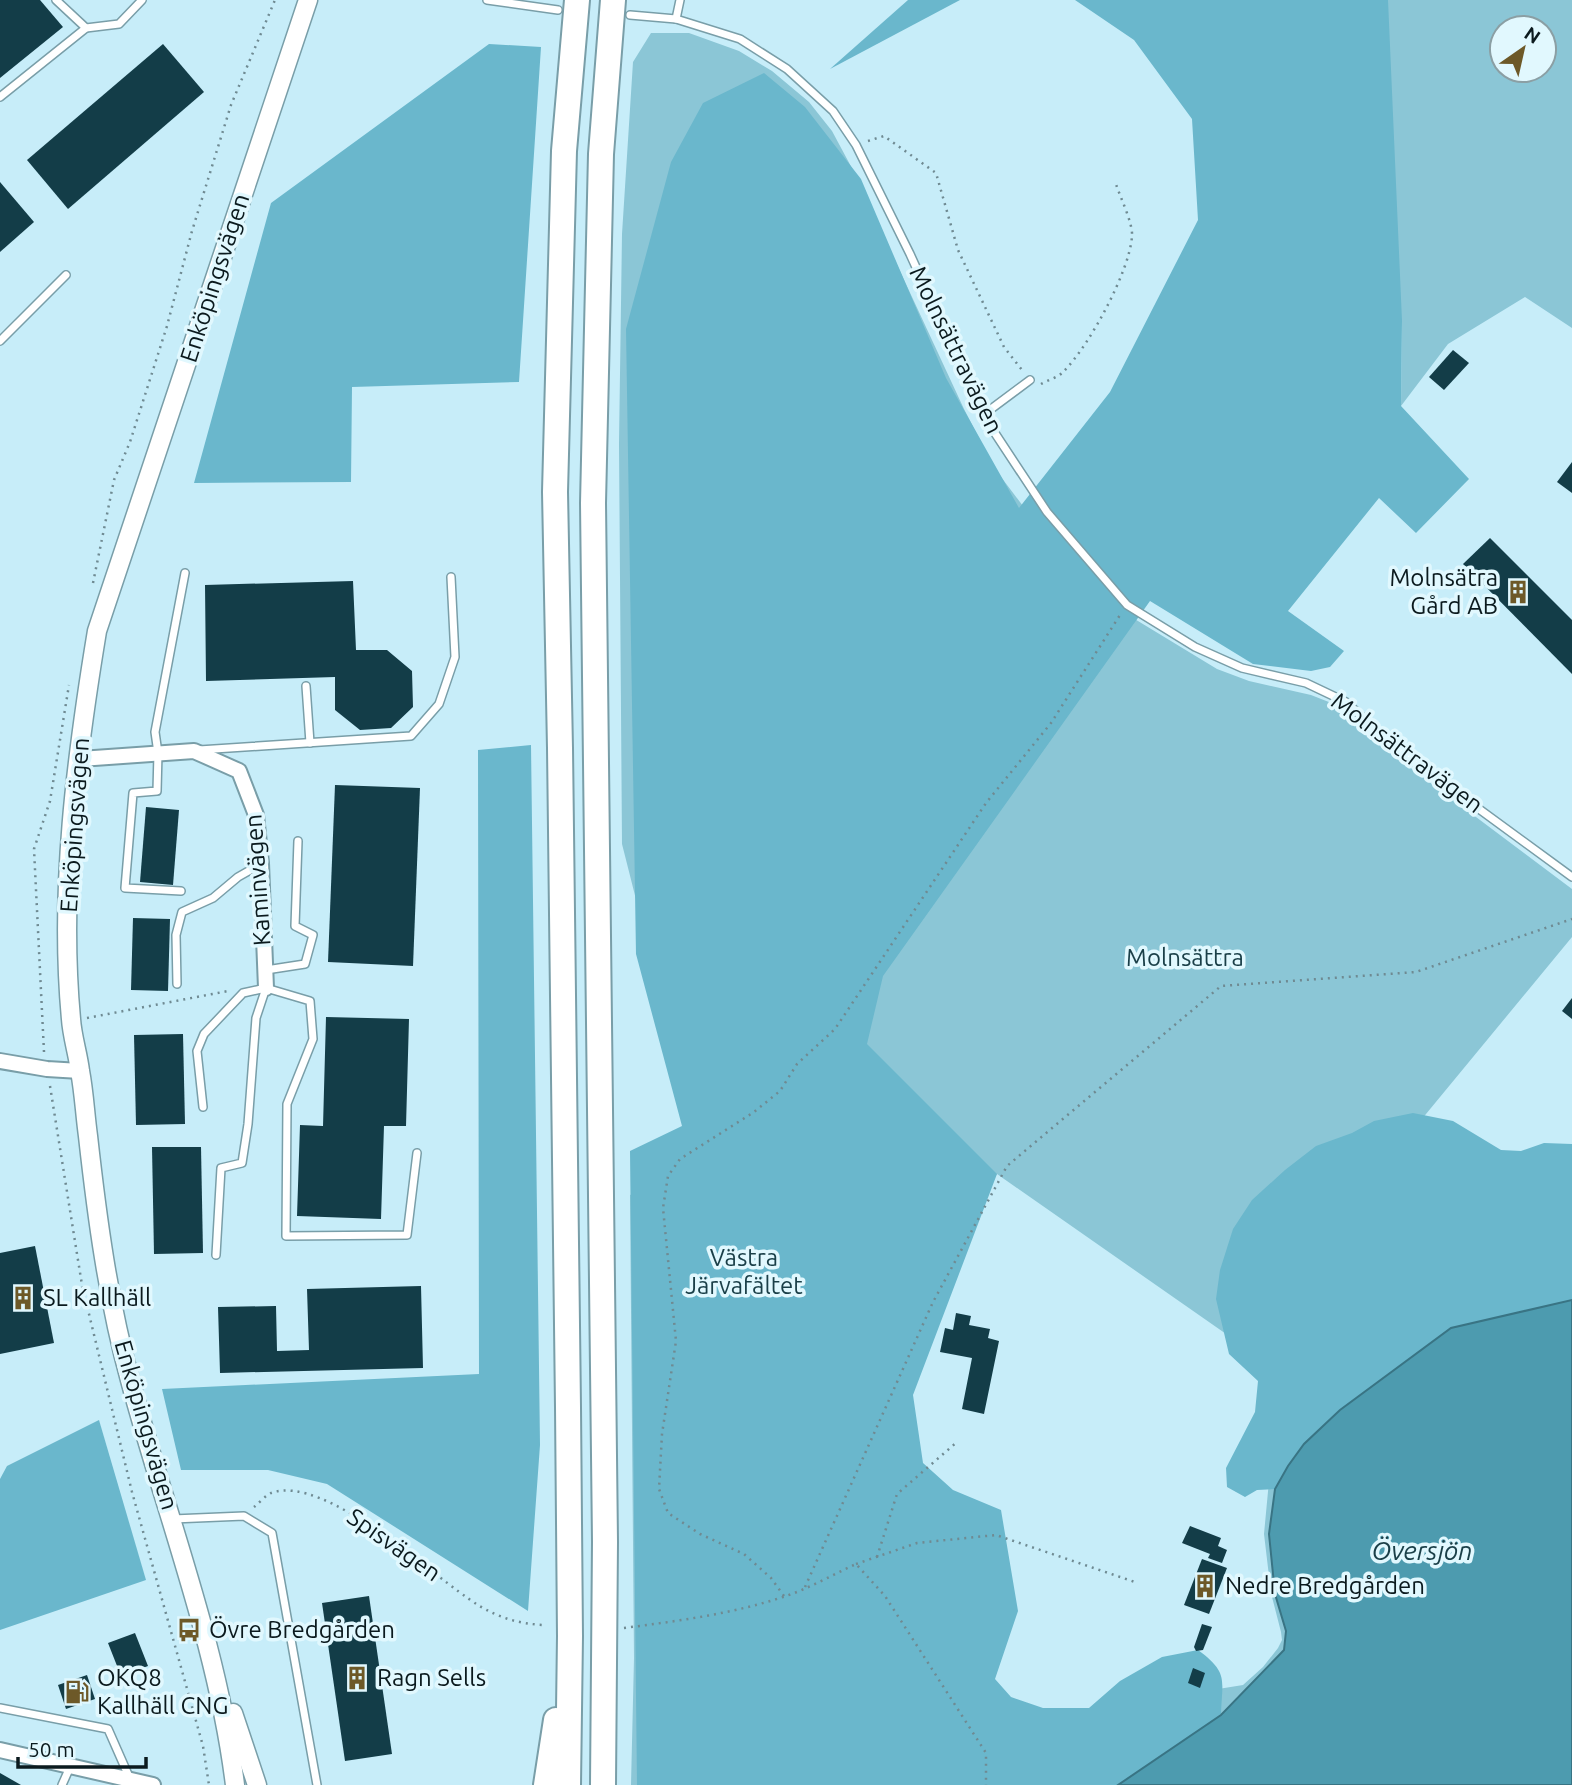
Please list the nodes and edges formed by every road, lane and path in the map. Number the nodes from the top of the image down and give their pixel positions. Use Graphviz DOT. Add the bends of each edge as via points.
graph roads {
  1 [pos="56,0"];
  2 [pos="142,0"];
  3 [pos="308,0"];
  4 [pos="486,0"];
  5 [pos="680,0"];
  6 [pos="568,5"];
  7 [pos="622,8"];
  8 [pos="676,19"];
  9 [pos="86,28"];
  10 [pos="0,97"];
  11 [pos="856,145"];
  12 [pos="1116,184"];
  13 [pos="66,275"];
  14 [pos="0,341"];
  15 [pos="1030,380"];
  16 [pos="983,415"];
  17 [pos="185,573"];
  18 [pos="451,578"];
  19 [pos="1127,605"];
  20 [pos="306,686"];
  21 [pos="310,743"];
  22 [pos="194,751"];
  23 [pos="158,753"];
  24 [pos="80,759"];
  25 [pos="298,841"];
  26 [pos="261,863"];
  27 [pos="1572,877"];
  28 [pos="181,891"];
  29 [pos="1572,919"];
  30 [pos="266,981"];
  31 [pos="177,984"];
  32 [pos="89,1018"];
  33 [pos="0,1061"];
  34 [pos="47,1069"];
  35 [pos="80,1071"];
  36 [pos="203,1107"];
  37 [pos="417,1153"];
  38 [pos="216,1255"];
  39 [pos="957,1442"];
  40 [pos="244,1516"];
  41 [pos="172,1520"];
  42 [pos="877,1557"];
  43 [pos="856,1564"];
  44 [pos="1135,1582"];
  45 [pos="805,1587"];
  46 [pos="784,1596"];
  47 [pos="544,1625"];
  48 [pos="622,1628"];
  49 [pos="570,1636"];
  50 [pos="215,1667"];
  51 [pos="0,1708"];
  52 [pos="0,1749"];
  53 [pos="71,1765"];
  54 [pos="130,1782"];
  55 [pos="62,1785"];
  56 [pos="153,1785"];
  57 [pos="209,1785"];
  58 [pos="236,1785"];
  59 [pos="257,1785"];
  60 [pos="317,1785"];
  61 [pos="546,1785"];
  62 [pos="568,1785"];
  63 [pos="603,1785"];
  64 [pos="986,1785"];
  1 -- 9 [label="lane"];
  2 -- 9 [label="lane" via="118,24"];
  3 -- 24 [label="street, Enköpingsvägen" via="97,631"];
  4 -- 6 [label="lane"];
  5 -- 8 [label="lane"];
  6 -- 49 [label="highway" via="555,492"];
  7 -- 8 [label="lane, Molnsättravägen"];
  7 -- 63 [label="highway" via="601,154 593,503 605,1542"];
  8 -- 11 [label="lane, Molnsättravägen" via="740,39 786,69 833,111"];
  9 -- 10 [label="lane"];
  11 -- 15 [label="path" via="884,136 936,173 958,250 1003,347"];
  11 -- 16 [label="lane, Molnsättravägen"];
  12 -- 15 [label="path" via="1132,233 1128,258 1108,304 1063,373 1040,384"];
  13 -- 14 [label="lane"];
  15 -- 16 [label="lane"];
  16 -- 19 [label="lane, Molnsättravägen" via="1047,512"];
  17 -- 23 [label="lane" via="155,732"];
  18 -- 21 [label="lane" via="455,657 439,704 411,736"];
  19 -- 27 [label="lane, Molnsättravägen" via="1230,663 1306,683 1346,702 1393,746"];
  19 -- 46 [label="path" via="1051,723 986,803 835,1029 797,1064 780,1091 680,1159 668,1176 663,1208 676,1341 659,1489 668,1513 700,1534 744,1553"];
  20 -- 21 [label="lane"];
  21 -- 22 [label="lane"];
  22 -- 23 [label="street, Kaminvägen"];
  22 -- 26 [label="street, Kaminvägen" via="239,771 256,815"];
  23 -- 24 [label="street, Kaminvägen"];
  23 -- 28 [label="lane" via="157,791 133,793 125,888"];
  24 -- 35 [label="street, Enköpingsvägen" via="69,858 68,946 71,1021"];
  25 -- 30 [label="lane" via="295,926 313,935 305,964"];
  26 -- 30 [label="street, Kaminvägen"];
  26 -- 31 [label="lane" via="214,898 182,912 176,935"];
  29 -- 45 [label="path" via="1416,972 1222,986 1007,1166 933,1302"];
  30 -- 32 [label="path"];
  30 -- 36 [label="lane" via="243,993 204,1034 197,1051"];
  30 -- 37 [label="lane" via="310,1001 313,1039 287,1104 286,1236 407,1235"];
  30 -- 38 [label="lane" via="256,1018 242,1163 221,1168"];
  33 -- 34 [label="street"];
  34 -- 35 [label="street"];
  34 -- 57 [label="path" via="82,1285 132,1492 203,1746"];
  35 -- 41 [label="street, Enköpingsvägen" via="107,1273 129,1377"];
  39 -- 42 [label="path" via="897,1494"];
  40 -- 41 [label="lane"];
  40 -- 47 [label="path, Spisvägen" via="270,1493 293,1491 324,1499 352,1513 479,1606 503,1618"];
  40 -- 60 [label="lane" via="272,1533"];
  41 -- 50 [label="street, Enköpingsvägen"];
  42 -- 43 [label="path"];
  42 -- 44 [label="path" via="916,1543 996,1535"];
  43 -- 45 [label="path"];
  43 -- 64 [label="path" via="885,1596 986,1753"];
  45 -- 46 [label="path"];
  46 -- 48 [label="path" via="685,1620"];
  49 -- 61 [label="highway"];
  49 -- 62 [label="highway"];
  50 -- 58 [label="street, Enköpingsvägen"];
  50 -- 59 [label="street, Enköpingsvägen"];
  51 -- 54 [label="lane" via="108,1729"];
  52 -- 53 [label="street"];
  53 -- 54 [label="street"];
  53 -- 55 [label="lane"];
  54 -- 56 [label="street"];
}
